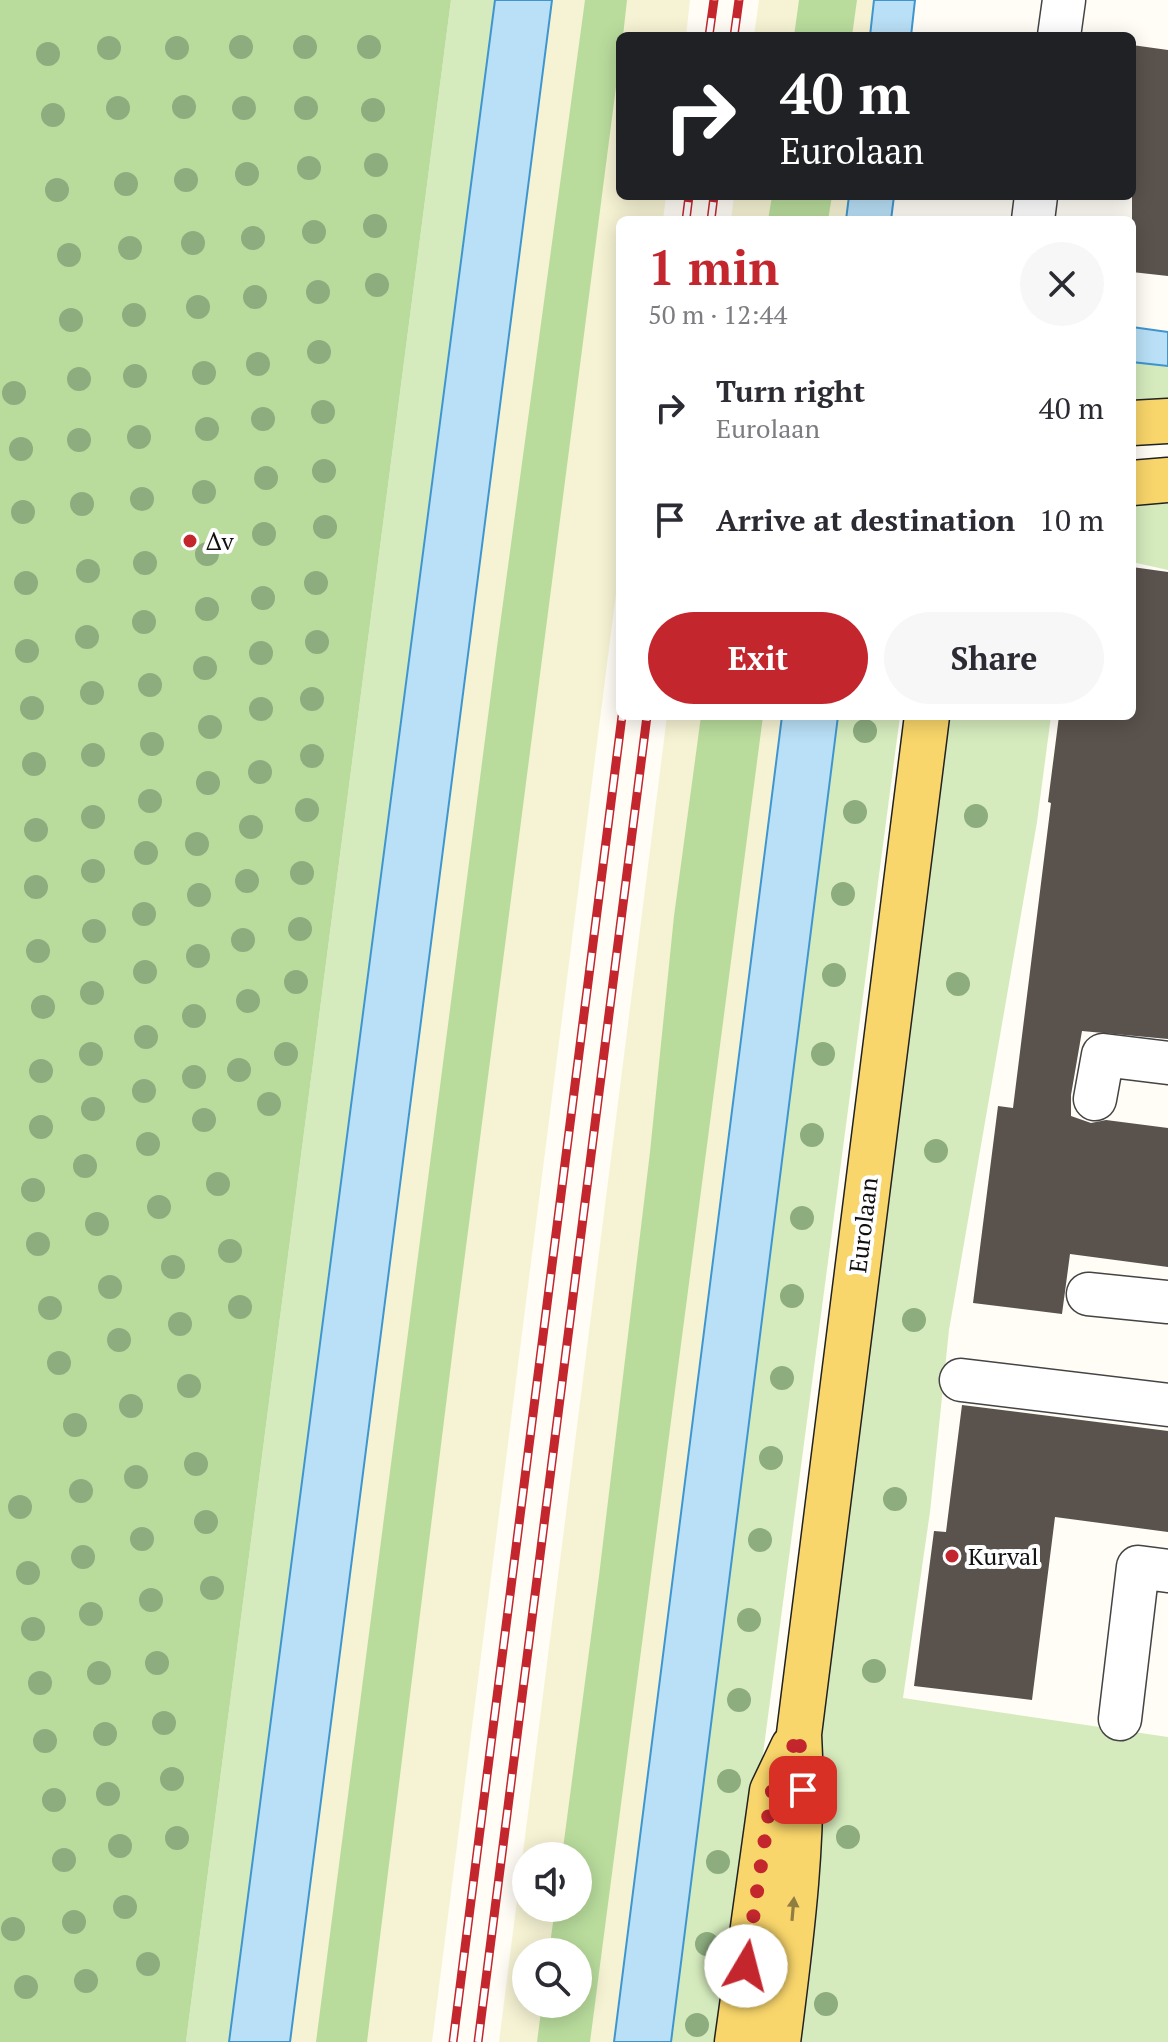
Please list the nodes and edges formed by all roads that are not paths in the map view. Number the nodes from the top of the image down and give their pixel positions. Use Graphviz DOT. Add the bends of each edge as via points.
graph roads {
  1 [pos="1064,0"];
  2 [pos="1060,32"];
  3 [pos="1168,421"];
  4 [pos="1136,423"];
  5 [pos="1168,480"];
  6 [pos="1136,483"];
  7 [pos="926,720"];
  8 [pos="1168,1063"];
  9 [pos="1095,1099"];
  10 [pos="1088,1294"];
  11 [pos="1168,1302"];
  12 [pos="961,1380"];
  13 [pos="1168,1405"];
  14 [pos="1168,1571"];
  15 [pos="1120,1719"];
  16 [pos="799,1734"];
  17 [pos="737,2042"];
  18 [pos="778,2042"];
  1 -- 2 [label="lane"];
  3 -- 4 [label="main road"];
  5 -- 6 [label="main road"];
  7 -- 16 [label="main road, Eurolaan"];
  8 -- 9 [label="lane" via="1103,1055"];
  10 -- 11 [label="lane"];
  12 -- 13 [label="lane"];
  14 -- 15 [label="lane" via="1138,1567"];
  16 -- 17 [label="main road, Eurolaan" via="772,1791"];
  18 -- 16 [label="main road, Eurolaan, one-way" via="803,1790"];
}
